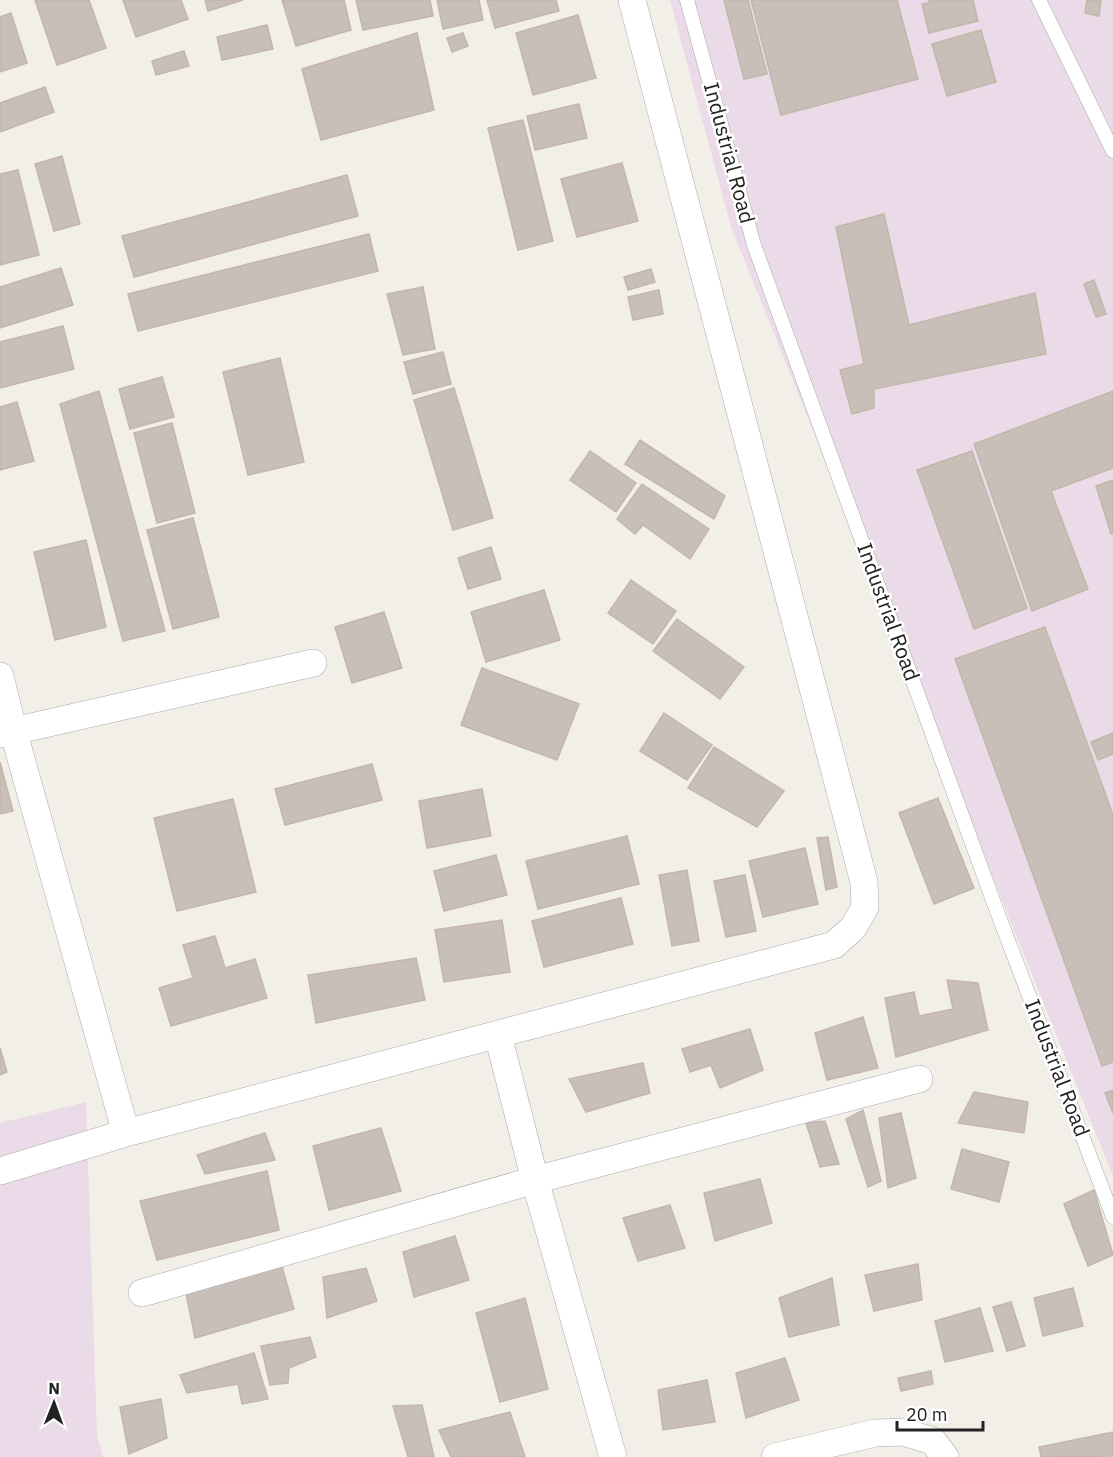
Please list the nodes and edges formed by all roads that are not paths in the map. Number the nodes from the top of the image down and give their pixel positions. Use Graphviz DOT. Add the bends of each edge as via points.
graph roads {
  1 [pos="632,0"];
  2 [pos="687,0"];
  3 [pos="1039,0"];
  4 [pos="1113,151"];
  5 [pos="313,663"];
  6 [pos="0,676"];
  7 [pos="7,732"];
  8 [pos="498,1035"];
  9 [pos="920,1079"];
  10 [pos="126,1133"];
  11 [pos="0,1172"];
  12 [pos="535,1180"];
  13 [pos="1113,1217"];
  14 [pos="142,1293"];
  15 [pos="613,1457"];
  16 [pos="776,1457"];
  17 [pos="945,1457"];
  1 -- 8 [label="street" via="864,882 865,907 853,928 834,945"];
  2 -- 13 [label="lane, Industrial Road" via="754,245"];
  3 -- 4 [label="lane"];
  5 -- 7 [label="street"];
  6 -- 7 [label="street"];
  7 -- 10 [label="street"];
  8 -- 10 [label="street"];
  8 -- 12 [label="street"];
  9 -- 12 [label="street"];
  10 -- 11 [label="street"];
  12 -- 14 [label="street"];
  12 -- 15 [label="street"];
  16 -- 17 [label="street" via="875,1433 903,1432 933,1441"];
}
